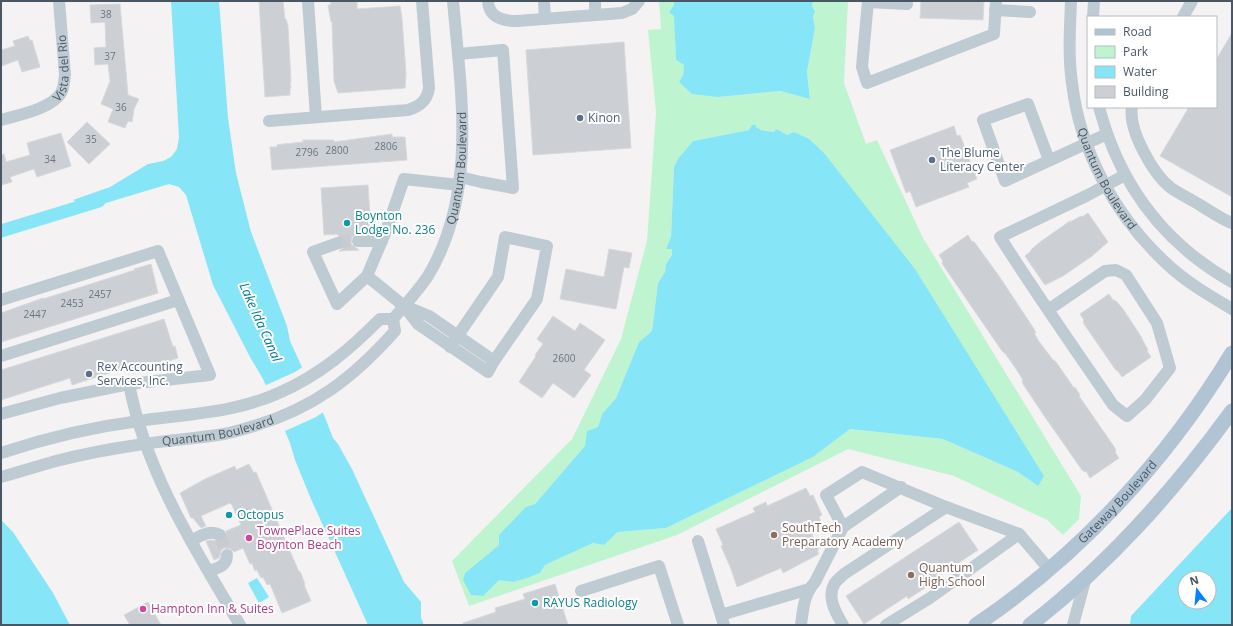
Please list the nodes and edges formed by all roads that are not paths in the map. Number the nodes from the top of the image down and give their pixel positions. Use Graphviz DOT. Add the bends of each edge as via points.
graph roads {
  1 [pos="60,1"];
  2 [pos="308,1"];
  3 [pos="422,1"];
  4 [pos="454,1"];
  5 [pos="488,1"];
  6 [pos="544,1"];
  7 [pos="595,1"];
  8 [pos="639,1"];
  9 [pos="868,1"];
  10 [pos="1071,1"];
  11 [pos="1094,1"];
  12 [pos="1192,1"];
  13 [pos="907,4"];
  14 [pos="996,6"];
  15 [pos="1030,12"];
  16 [pos="595,15"];
  17 [pos="1093,16"];
  18 [pos="1184,16"];
  19 [pos="545,19"];
  20 [pos="458,54"];
  21 [pos="1099,108"];
  22 [pos="1132,108"];
  23 [pos="316,117"];
  24 [pos="1,120"];
  25 [pos="269,120"];
  26 [pos="1107,134"];
  27 [pos="1086,143"];
  28 [pos="1049,160"];
  29 [pos="1125,175"];
  30 [pos="459,181"];
  31 [pos="1106,185"];
  32 [pos="1232,223"];
  33 [pos="358,241"];
  34 [pos="382,241"];
  35 [pos="338,243"];
  36 [pos="367,276"];
  37 [pos="1232,282"];
  38 [pos="1,300"];
  39 [pos="178,300"];
  40 [pos="404,306"];
  41 [pos="1232,309"];
  42 [pos="1048,310"];
  43 [pos="393,319"];
  44 [pos="457,335"];
  45 [pos="450,347"];
  46 [pos="1232,353"];
  47 [pos="1,356"];
  48 [pos="494,361"];
  49 [pos="129,384"];
  50 [pos="1232,411"];
  51 [pos="1,414"];
  52 [pos="138,421"];
  53 [pos="145,443"];
  54 [pos="1,452"];
  55 [pos="1,477"];
  56 [pos="901,487"];
  57 [pos="946,507"];
  58 [pos="843,527"];
  59 [pos="1018,534"];
  60 [pos="220,535"];
  61 [pos="191,541"];
  62 [pos="698,541"];
  63 [pos="227,555"];
  64 [pos="1049,569"];
  65 [pos="209,571"];
  66 [pos="1086,577"];
  67 [pos="809,589"];
  68 [pos="581,591"];
  69 [pos="723,620"];
  70 [pos="240,625"];
  71 [pos="678,625"];
  72 [pos="801,625"];
  73 [pos="843,625"];
  74 [pos="886,625"];
  75 [pos="976,625"];
  76 [pos="1030,625"];
  77 [pos="1073,625"];
  1 -- 24 [label="street, Vista del Rio" via="65,75 61,93 47,106"];
  2 -- 23 [label="street"];
  3 -- 23 [label="street" via="429,88 424,102 408,110"];
  4 -- 20 [label="street, Quantum Boulevard"];
  5 -- 19 [label="street" via="490,11 506,21"];
  6 -- 19 [label="street"];
  7 -- 16 [label="street"];
  8 -- 16 [label="street" via="632,9 622,13"];
  9 -- 13 [label="street"];
  9 -- 14 [label="street" via="862,67 867,82 994,34"];
  10 -- 27 [label="street, Quantum Boulevard" via="1072,82"];
  11 -- 17 [label="street"];
  12 -- 18 [label="street"];
  14 -- 15 [label="street"];
  16 -- 19 [label="street"];
  20 -- 30 [label="street, Quantum Boulevard" via="463,133"];
  20 -- 30 [label="street" via="503,50 513,188"];
  21 -- 26 [label="street, Quantum Boulevard"];
  22 -- 32 [label="street" via="1132,120 1138,140 1161,178 1170,188"];
  23 -- 25 [label="street"];
  26 -- 27 [label="street"];
  26 -- 29 [label="street, Quantum Boulevard"];
  27 -- 28 [label="street"];
  27 -- 31 [label="street, Quantum Boulevard"];
  28 -- 28 [label="street" via="1005,181 983,120 1028,104"];
  29 -- 31 [label="street"];
  29 -- 37 [label="street, Quantum Boulevard" via="1145,206 1173,238 1207,266"];
  30 -- 34 [label="street" via="404,179"];
  30 -- 40 [label="street, Quantum Boulevard" via="451,222 434,264 422,285"];
  31 -- 41 [label="street, Quantum Boulevard" via="1136,230 1167,264 1208,295"];
  31 -- 42 [label="street" via="1000,237"];
  33 -- 34 [label="street"];
  34 -- 36 [label="street"];
  35 -- 36 [label="street" via="313,252 337,304"];
  36 -- 40 [label="street"];
  38 -- 39 [label="street" via="158,250"];
  39 -- 47 [label="street"];
  39 -- 49 [label="street" via="210,375"];
  40 -- 43 [label="street, Quantum Boulevard"];
  40 -- 44 [label="street" via="426,314"];
  40 -- 45 [label="street" via="418,324"];
  42 -- 42 [label="street" via="1112,405 1127,416 1145,400 1170,368 1157,323 1126,275 1116,270 1105,271"];
  43 -- 52 [label="street, Quantum Boulevard" via="380,319 324,368 286,389 253,403 204,414"];
  43 -- 53 [label="street, Quantum Boulevard" via="395,332 374,355 334,389 302,407 262,424 225,434"];
  44 -- 45 [label="street"];
  44 -- 48 [label="street"];
  44 -- 48 [label="street" via="498,277 505,238 547,246 537,299"];
  45 -- 48 [label="street" via="488,372"];
  46 -- 64 [label="main road, Gateway Boulevard" via="1158,459 1124,497"];
  49 -- 51 [label="street" via="60,398"];
  49 -- 52 [label="street"];
  50 -- 66 [label="main road" via="1168,494"];
  52 -- 53 [label="street"];
  52 -- 54 [label="street, Quantum Boulevard" via="70,434"];
  53 -- 55 [label="street, Quantum Boulevard" via="57,460"];
  53 -- 61 [label="street" via="175,513"];
  56 -- 57 [label="street"];
  56 -- 58 [label="street"];
  56 -- 58 [label="street" via="862,472 826,495"];
  57 -- 59 [label="street"];
  57 -- 73 [label="street" via="844,574 834,584 831,597 834,610"];
  58 -- 67 [label="street"];
  59 -- 64 [label="street"];
  59 -- 74 [label="street" via="930,598"];
  60 -- 61 [label="street" via="208,533"];
  61 -- 65 [label="street"];
  62 -- 69 [label="street"];
  63 -- 65 [label="street" via="225,563"];
  64 -- 75 [label="main road, Gateway Boulevard"];
  65 -- 70 [label="street"];
  66 -- 76 [label="main road"];
  66 -- 77 [label="street"];
  67 -- 69 [label="street"];
  67 -- 72 [label="street" via="804,601"];
  68 -- 71 [label="street" via="659,566"];
}
